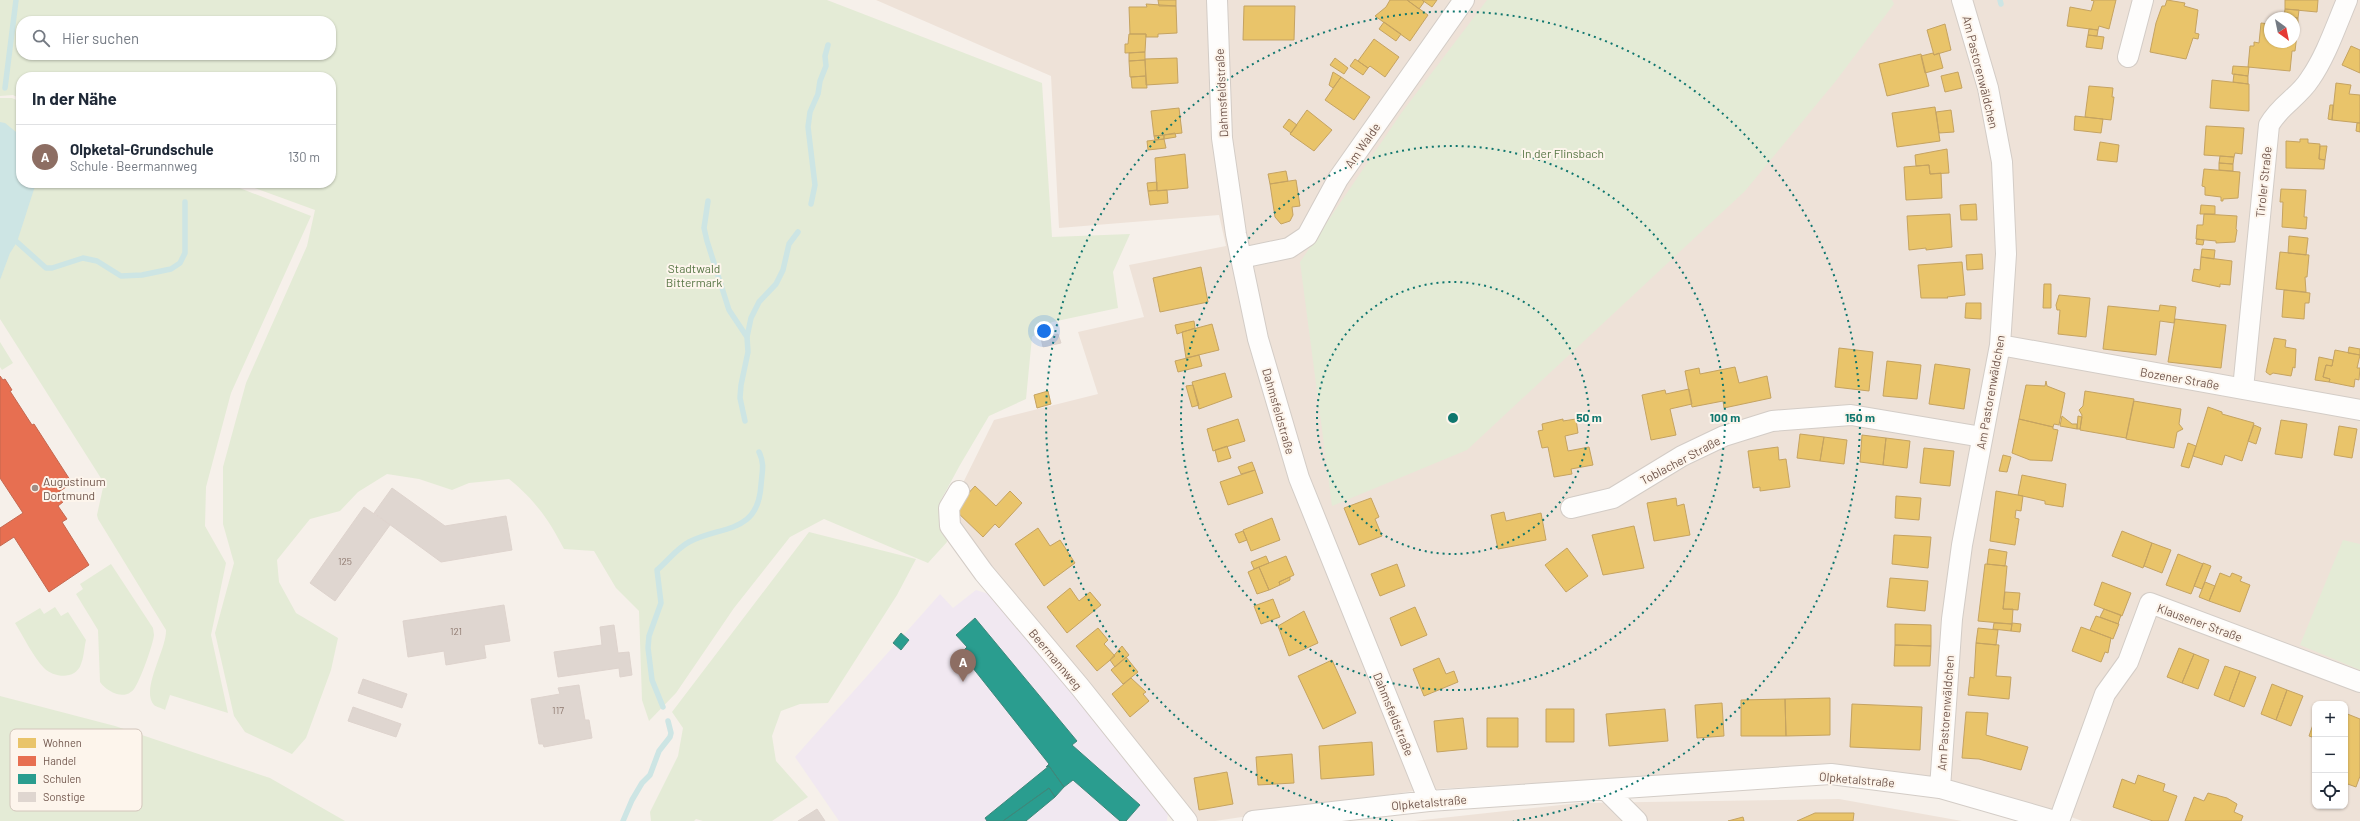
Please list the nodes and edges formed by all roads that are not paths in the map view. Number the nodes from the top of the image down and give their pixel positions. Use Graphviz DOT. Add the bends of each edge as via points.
graph roads {
  1 [pos="1217,0"];
  2 [pos="1464,0"];
  3 [pos="1962,0"];
  4 [pos="2143,0"];
  5 [pos="2348,0"];
  6 [pos="2128,57"];
  7 [pos="1241,258"];
  8 [pos="2000,345"];
  9 [pos="2243,389"];
  10 [pos="2360,410"];
  11 [pos="1982,437"];
  12 [pos="959,490"];
  13 [pos="1571,508"];
  14 [pos="2360,682"];
  15 [pos="1940,788"];
  16 [pos="1606,790"];
  17 [pos="1429,800"];
  18 [pos="2053,820"];
  19 [pos="1187,821"];
  20 [pos="1253,821"];
  21 [pos="1637,821"];
  1 -- 7 [label="street, Dahmsfeldstraße" via="1222,138"];
  2 -- 7 [label="street, Am Walde" via="1338,180 1307,236 1290,248"];
  3 -- 8 [label="street, Am Pastorenwäldchen" via="1988,88 2002,162 2006,254"];
  4 -- 6 [label="street"];
  5 -- 9 [label="street, Tiroler Straße" via="2311,78 2301,92 2277,111 2269,125"];
  7 -- 17 [label="street, Dahmsfeldstraße" via="1258,339 1299,478"];
  8 -- 9 [label="street, Bozener Straße"];
  8 -- 11 [label="street, Am Pastorenwäldchen"];
  9 -- 10 [label="street, Bozener Straße"];
  11 -- 13 [label="street, Toblacher Straße" via="1851,415 1772,421 1724,436 1682,456 1613,498"];
  11 -- 15 [label="street, Am Pastorenwäldchen" via="1962,545 1952,619"];
  12 -- 19 [label="street, Beermannweg" via="949,508 950,526 984,573 1080,687"];
  14 -- 18 [label="street, Klausener Straße" via="2150,603 2128,662 2105,694"];
  15 -- 16 [label="street, Olpketalstraße" via="1831,774"];
  15 -- 18 [label="street, Olpketalstraße"];
  16 -- 17 [label="street, Olpketalstraße"];
  16 -- 21 [label="street"];
  17 -- 20 [label="street, Olpketalstraße"];
}
